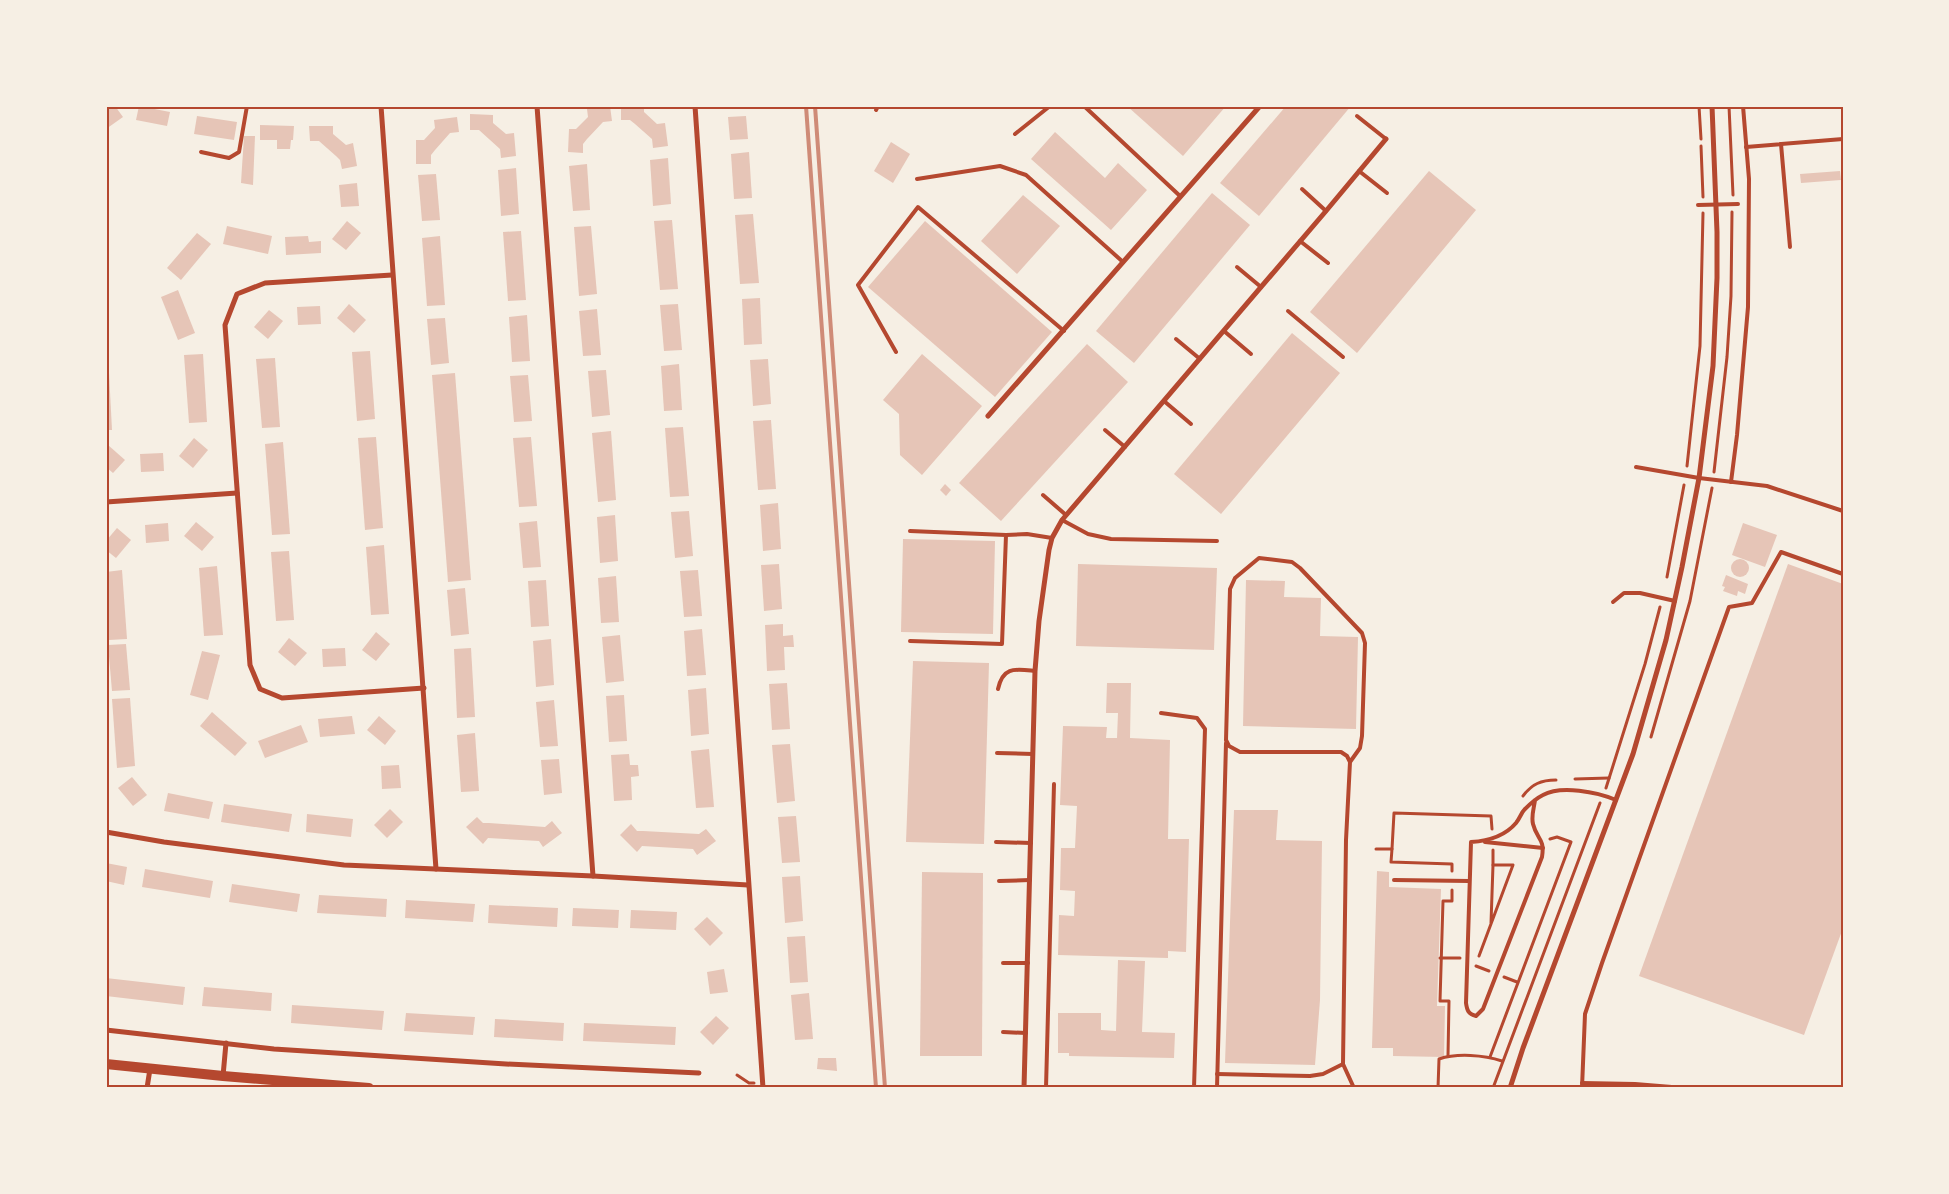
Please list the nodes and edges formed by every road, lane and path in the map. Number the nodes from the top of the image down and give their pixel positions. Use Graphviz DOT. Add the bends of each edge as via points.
graph roads {
  1 [pos="247,106"];
  2 [pos="381,106"];
  3 [pos="537,106"];
  4 [pos="695,106"];
  5 [pos="1050,106"];
  6 [pos="1084,106"];
  7 [pos="1260,106"];
  8 [pos="1712,106"];
  9 [pos="1743,106"];
  10 [pos="1357,116"];
  11 [pos="1015,134"];
  12 [pos="1386,139"];
  13 [pos="1843,139"];
  14 [pos="1780,144"];
  15 [pos="1746,147"];
  16 [pos="201,152"];
  17 [pos="1359,172"];
  18 [pos="917,179"];
  19 [pos="1302,189"];
  20 [pos="1387,193"];
  21 [pos="1180,196"];
  22 [pos="1738,204"];
  23 [pos="1717,205"];
  24 [pos="1698,206"];
  25 [pos="1326,211"];
  26 [pos="1300,241"];
  27 [pos="1790,247"];
  28 [pos="1123,262"];
  29 [pos="1328,263"];
  30 [pos="1237,268"];
  31 [pos="392,275"];
  32 [pos="1261,287"];
  33 [pos="1288,311"];
  34 [pos="1064,331"];
  35 [pos="1224,331"];
  36 [pos="1176,339"];
  37 [pos="896,352"];
  38 [pos="1250,354"];
  39 [pos="1343,357"];
  40 [pos="1200,359"];
  41 [pos="1164,402"];
  42 [pos="988,416"];
  43 [pos="1191,424"];
  44 [pos="1106,430"];
  45 [pos="1125,447"];
  46 [pos="1636,467"];
  47 [pos="1700,478"];
  48 [pos="1730,482"];
  49 [pos="237,493"];
  50 [pos="1043,495"];
  51 [pos="106,502"];
  52 [pos="1843,511"];
  53 [pos="1064,518"];
  54 [pos="910,531"];
  55 [pos="1006,535"];
  56 [pos="1052,538"];
  57 [pos="1217,541"];
  58 [pos="1843,574"];
  59 [pos="1675,601"];
  60 [pos="1612,602"];
  61 [pos="910,641"];
  62 [pos="1035,670"];
  63 [pos="424,688"];
  64 [pos="998,689"];
  65 [pos="1161,713"];
  66 [pos="1226,740"];
  67 [pos="997,753"];
  68 [pos="1033,754"];
  69 [pos="1350,762"];
  70 [pos="1054,784"];
  71 [pos="1536,800"];
  72 [pos="1616,800"];
  73 [pos="106,832"];
  74 [pos="1493,838"];
  75 [pos="996,842"];
  76 [pos="1483,842"];
  77 [pos="1542,842"];
  78 [pos="1031,843"];
  79 [pos="1494,844"];
  80 [pos="1543,848"];
  81 [pos="1376,849"];
  82 [pos="1392,849"];
  83 [pos="1492,865"];
  84 [pos="436,869"];
  85 [pos="593,876"];
  86 [pos="1030,880"];
  87 [pos="1394,880"];
  88 [pos="999,881"];
  89 [pos="1452,881"];
  90 [pos="1469,881"];
  91 [pos="748,885"];
  92 [pos="1491,924"];
  93 [pos="1003,963"];
  94 [pos="1028,963"];
  95 [pos="1497,975"];
  96 [pos="1517,982"];
  97 [pos="106,1030"];
  98 [pos="1003,1032"];
  99 [pos="1026,1033"];
  100 [pos="226,1043"];
  101 [pos="1448,1056"];
  102 [pos="1490,1057"];
  103 [pos="1502,1061"];
  104 [pos="106,1064"];
  105 [pos="1343,1064"];
  106 [pos="150,1069"];
  107 [pos="699,1073"];
  108 [pos="1217,1074"];
  109 [pos="737,1075"];
  110 [pos="223,1076"];
  111 [pos="762,1086"];
  112 [pos="1582,1086"];
  113 [pos="147,1088"];
  114 [pos="370,1088"];
  115 [pos="1024,1088"];
  116 [pos="1046,1088"];
  117 [pos="1194,1088"];
  118 [pos="1217,1088"];
  119 [pos="1354,1088"];
  120 [pos="1438,1088"];
  121 [pos="1510,1088"];
  122 [pos="1684,1088"];
  1 -- 16 [label="lane" via="239,152 229,158"];
  2 -- 31 [label="street"];
  3 -- 85 [label="street"];
  4 -- 91 [label="street"];
  5 -- 11 [label="lane"];
  6 -- 21 [label="lane"];
  7 -- 21 [label="street"];
  8 -- 23 [label="street"];
  9 -- 15 [label="lane"];
  10 -- 12 [label="lane"];
  12 -- 17 [label="street"];
  13 -- 14 [label="lane"];
  14 -- 15 [label="lane"];
  14 -- 27 [label="lane"];
  15 -- 48 [label="lane" via="1749,179 1748,307"];
  17 -- 20 [label="lane"];
  17 -- 25 [label="street"];
  18 -- 28 [label="lane" via="1000,166 1026,175"];
  19 -- 25 [label="lane"];
  21 -- 28 [label="street"];
  22 -- 23 [label="lane"];
  23 -- 24 [label="lane"];
  23 -- 47 [label="street" via="1713,366"];
  25 -- 26 [label="street"];
  26 -- 29 [label="lane"];
  26 -- 32 [label="street"];
  28 -- 34 [label="street"];
  30 -- 32 [label="lane"];
  31 -- 49 [label="street" via="264,283 237,294 225,325"];
  31 -- 63 [label="street"];
  32 -- 35 [label="street"];
  33 -- 39 [label="lane"];
  34 -- 37 [label="lane" via="918,207 858,285"];
  34 -- 42 [label="street"];
  35 -- 38 [label="lane"];
  35 -- 40 [label="street"];
  36 -- 40 [label="lane"];
  40 -- 41 [label="street"];
  41 -- 43 [label="lane"];
  41 -- 45 [label="street"];
  44 -- 45 [label="lane"];
  45 -- 53 [label="street"];
  46 -- 47 [label="lane"];
  47 -- 48 [label="lane"];
  47 -- 59 [label="street"];
  48 -- 52 [label="lane" via="1766,486"];
  49 -- 51 [label="street"];
  49 -- 63 [label="street" via="250,665 260,689 282,698"];
  50 -- 53 [label="lane"];
  53 -- 56 [label="street"];
  53 -- 57 [label="lane" via="1088,534 1111,539"];
  54 -- 55 [label="lane"];
  55 -- 56 [label="lane"];
  55 -- 61 [label="lane" via="1002,644"];
  56 -- 62 [label="street"];
  58 -- 112 [label="lane" via="1781,552 1752,603 1729,607 1585,1014"];
  59 -- 60 [label="lane" via="1624,593"];
  59 -- 72 [label="street" via="1650,700"];
  62 -- 64 [label="lane" via="1004,673"];
  62 -- 68 [label="street"];
  63 -- 84 [label="street"];
  65 -- 117 [label="lane" via="1197,718 1205,729"];
  66 -- 69 [label="lane" via="1229,746 1240,752 1341,752"];
  66 -- 69 [label="lane" via="1230,590 1235,578 1259,558 1277,559 1292,562 1300,568 1362,633 1365,643 1362,736 1360,748"];
  66 -- 108 [label="lane"];
  67 -- 68 [label="lane"];
  68 -- 78 [label="street"];
  69 -- 105 [label="lane"];
  70 -- 116 [label="lane"];
  71 -- 72 [label="lane" via="1553,791 1595,793"];
  71 -- 74 [label="lane" via="1506,832"];
  71 -- 77 [label="lane" via="1533,823"];
  72 -- 121 [label="street"];
  73 -- 84 [label="street" via="344,865"];
  74 -- 76 [label="lane"];
  74 -- 82 [label="path" via="1491,816 1394,813"];
  75 -- 78 [label="lane"];
  76 -- 79 [label="lane"];
  76 -- 90 [label="lane" via="1471,842"];
  77 -- 80 [label="lane"];
  77 -- 96 [label="path" via="1557,837 1571,842"];
  78 -- 86 [label="street"];
  79 -- 80 [label="lane"];
  79 -- 83 [label="path"];
  80 -- 95 [label="lane"];
  81 -- 82 [label="path"];
  82 -- 89 [label="path" via="1391,862 1452,864"];
  83 -- 92 [label="path"];
  83 -- 92 [label="path" via="1513,865"];
  84 -- 85 [label="street"];
  85 -- 91 [label="street"];
  86 -- 88 [label="lane"];
  86 -- 94 [label="street"];
  87 -- 89 [label="lane"];
  89 -- 90 [label="lane"];
  89 -- 101 [label="path" via="1452,900 1443,901 1440,958 1440,1001 1449,1001"];
  90 -- 95 [label="lane" via="1466,1003 1471,1015 1476,1016 1483,1009"];
  91 -- 111 [label="street"];
  92 -- 95 [label="path" via="1475,966"];
  93 -- 94 [label="lane"];
  94 -- 99 [label="street"];
  95 -- 96 [label="path"];
  96 -- 102 [label="path"];
  97 -- 100 [label="street"];
  98 -- 99 [label="lane"];
  99 -- 115 [label="street"];
  100 -- 107 [label="street" via="460,1061"];
  100 -- 110 [label="street"];
  101 -- 102 [label="path"];
  101 -- 120 [label="path" via="1440,1059"];
  102 -- 103 [label="path"];
  104 -- 106 [label="main road"];
  105 -- 108 [label="lane" via="1323,1074 1310,1076"];
  105 -- 119 [label="lane"];
  106 -- 110 [label="main road"];
  106 -- 113 [label="street"];
  108 -- 118 [label="lane"];
  109 -- 111 [label="path"];
  110 -- 114 [label="main road"];
  112 -- 122 [label="lane" via="1635,1084"];
}
